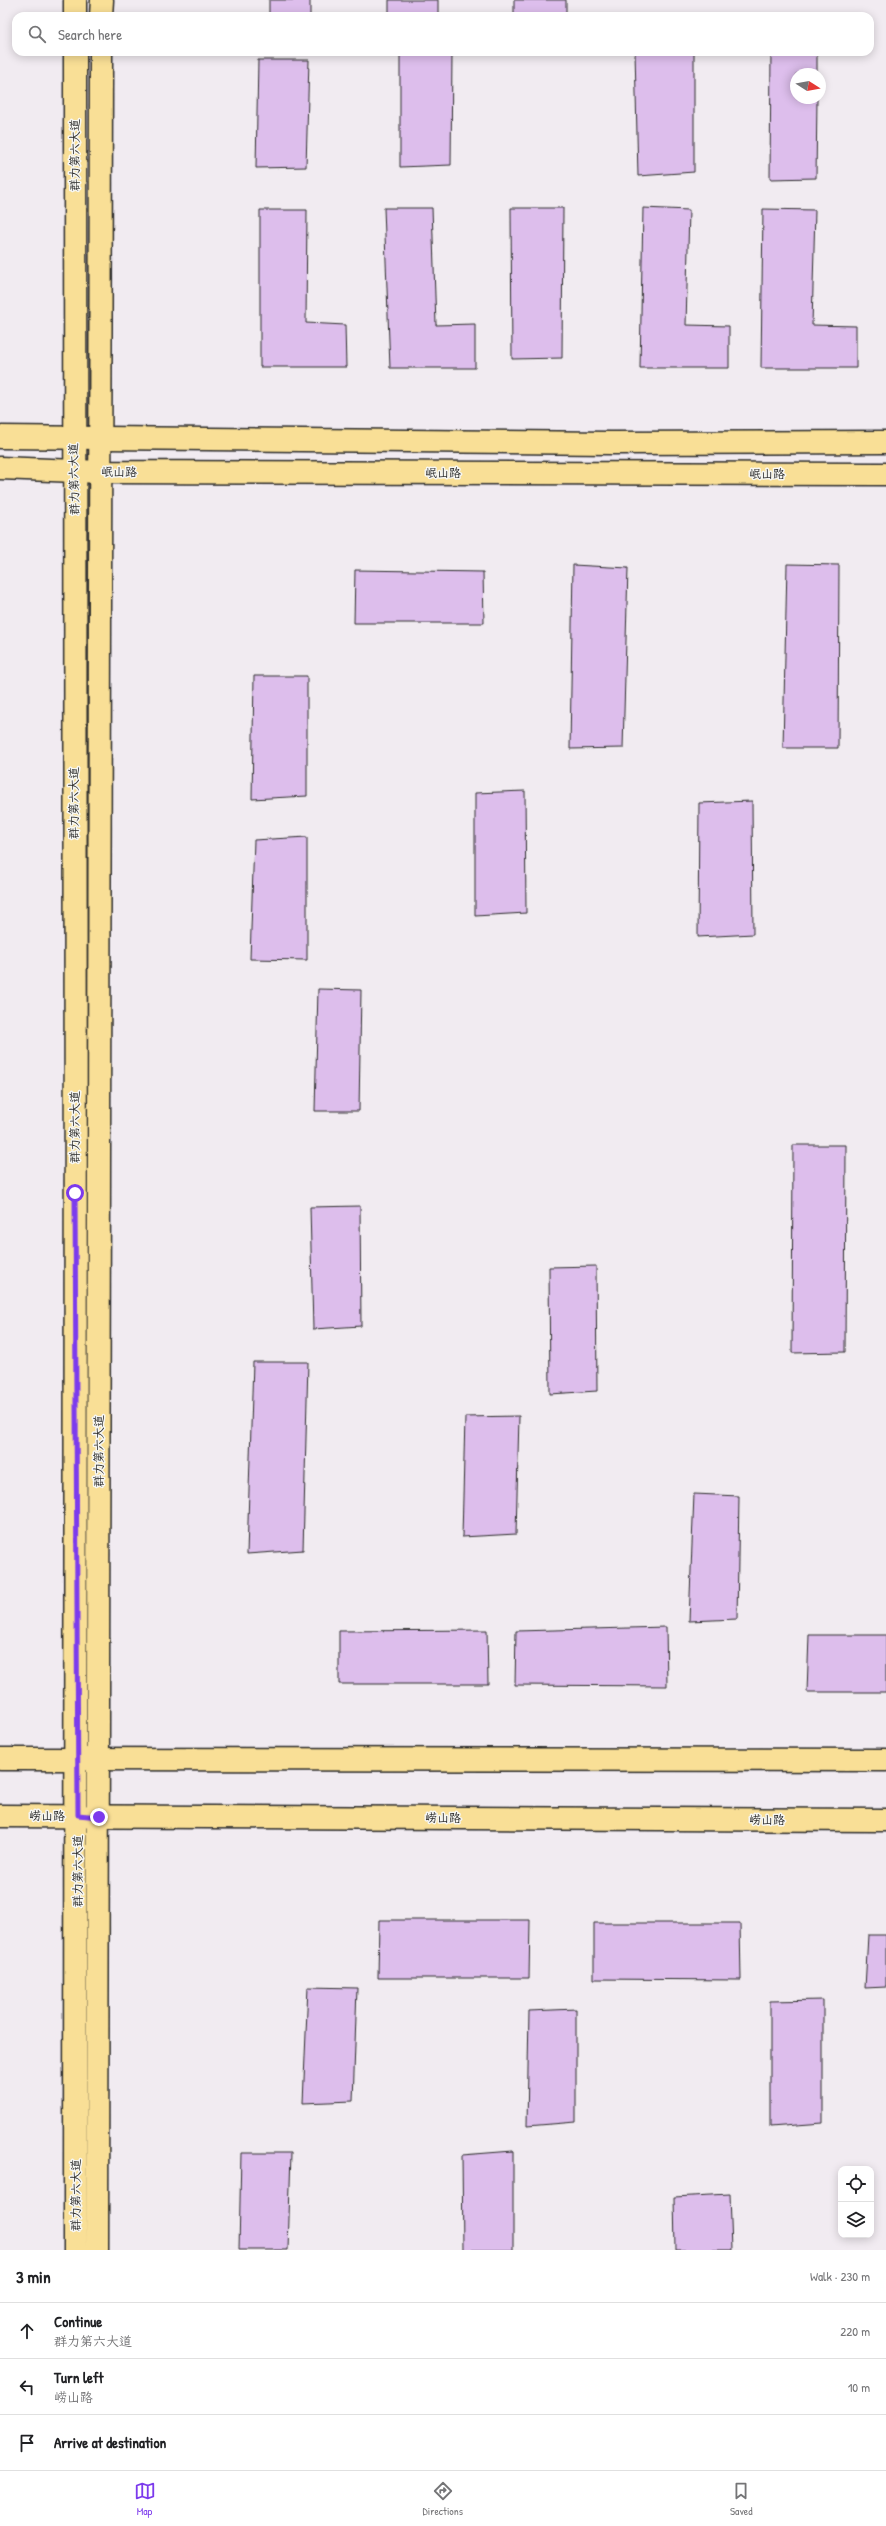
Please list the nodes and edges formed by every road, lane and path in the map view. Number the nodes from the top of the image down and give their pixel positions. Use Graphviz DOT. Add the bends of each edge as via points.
graph roads {
  1 [pos="75,0"];
  2 [pos="102,0"];
  3 [pos="75,12"];
  4 [pos="102,12"];
  5 [pos="75,56"];
  6 [pos="101,56"];
  7 [pos="0,437"];
  8 [pos="73,438"];
  9 [pos="101,438"];
  10 [pos="886,442"];
  11 [pos="0,468"];
  12 [pos="74,470"];
  13 [pos="102,472"];
  14 [pos="886,474"];
  15 [pos="0,1759"];
  16 [pos="88,1759"];
  17 [pos="886,1760"];
  18 [pos="0,1816"];
  19 [pos="89,1816"];
  20 [pos="886,1820"];
  21 [pos="75,2250"];
  22 [pos="97,2250"];
  1 -- 3 [label="main road"];
  2 -- 4 [label="main road"];
  5 -- 8 [label="main road, 群力第六大道"];
  6 -- 9 [label="main road, 群力第六大道"];
  7 -- 8 [label="main road"];
  8 -- 9 [label="main road"];
  8 -- 12 [label="main road, 群力第六大道"];
  9 -- 10 [label="main road" via="604,443"];
  9 -- 13 [label="main road, 群力第六大道"];
  11 -- 12 [label="main road, 岷山路"];
  12 -- 13 [label="main road, 岷山路"];
  12 -- 16 [label="main road, 群力第六大道"];
  13 -- 14 [label="main road, 岷山路"];
  13 -- 16 [label="main road, 群力第六大道"];
  15 -- 16 [label="main road"];
  16 -- 17 [label="main road"];
  16 -- 19 [label="main road, 群力第六大道"];
  18 -- 19 [label="main road, 崂山路"];
  19 -- 20 [label="main road, 崂山路"];
  19 -- 21 [label="main road, 群力第六大道"];
  19 -- 22 [label="main road, 群力第六大道"];
}
